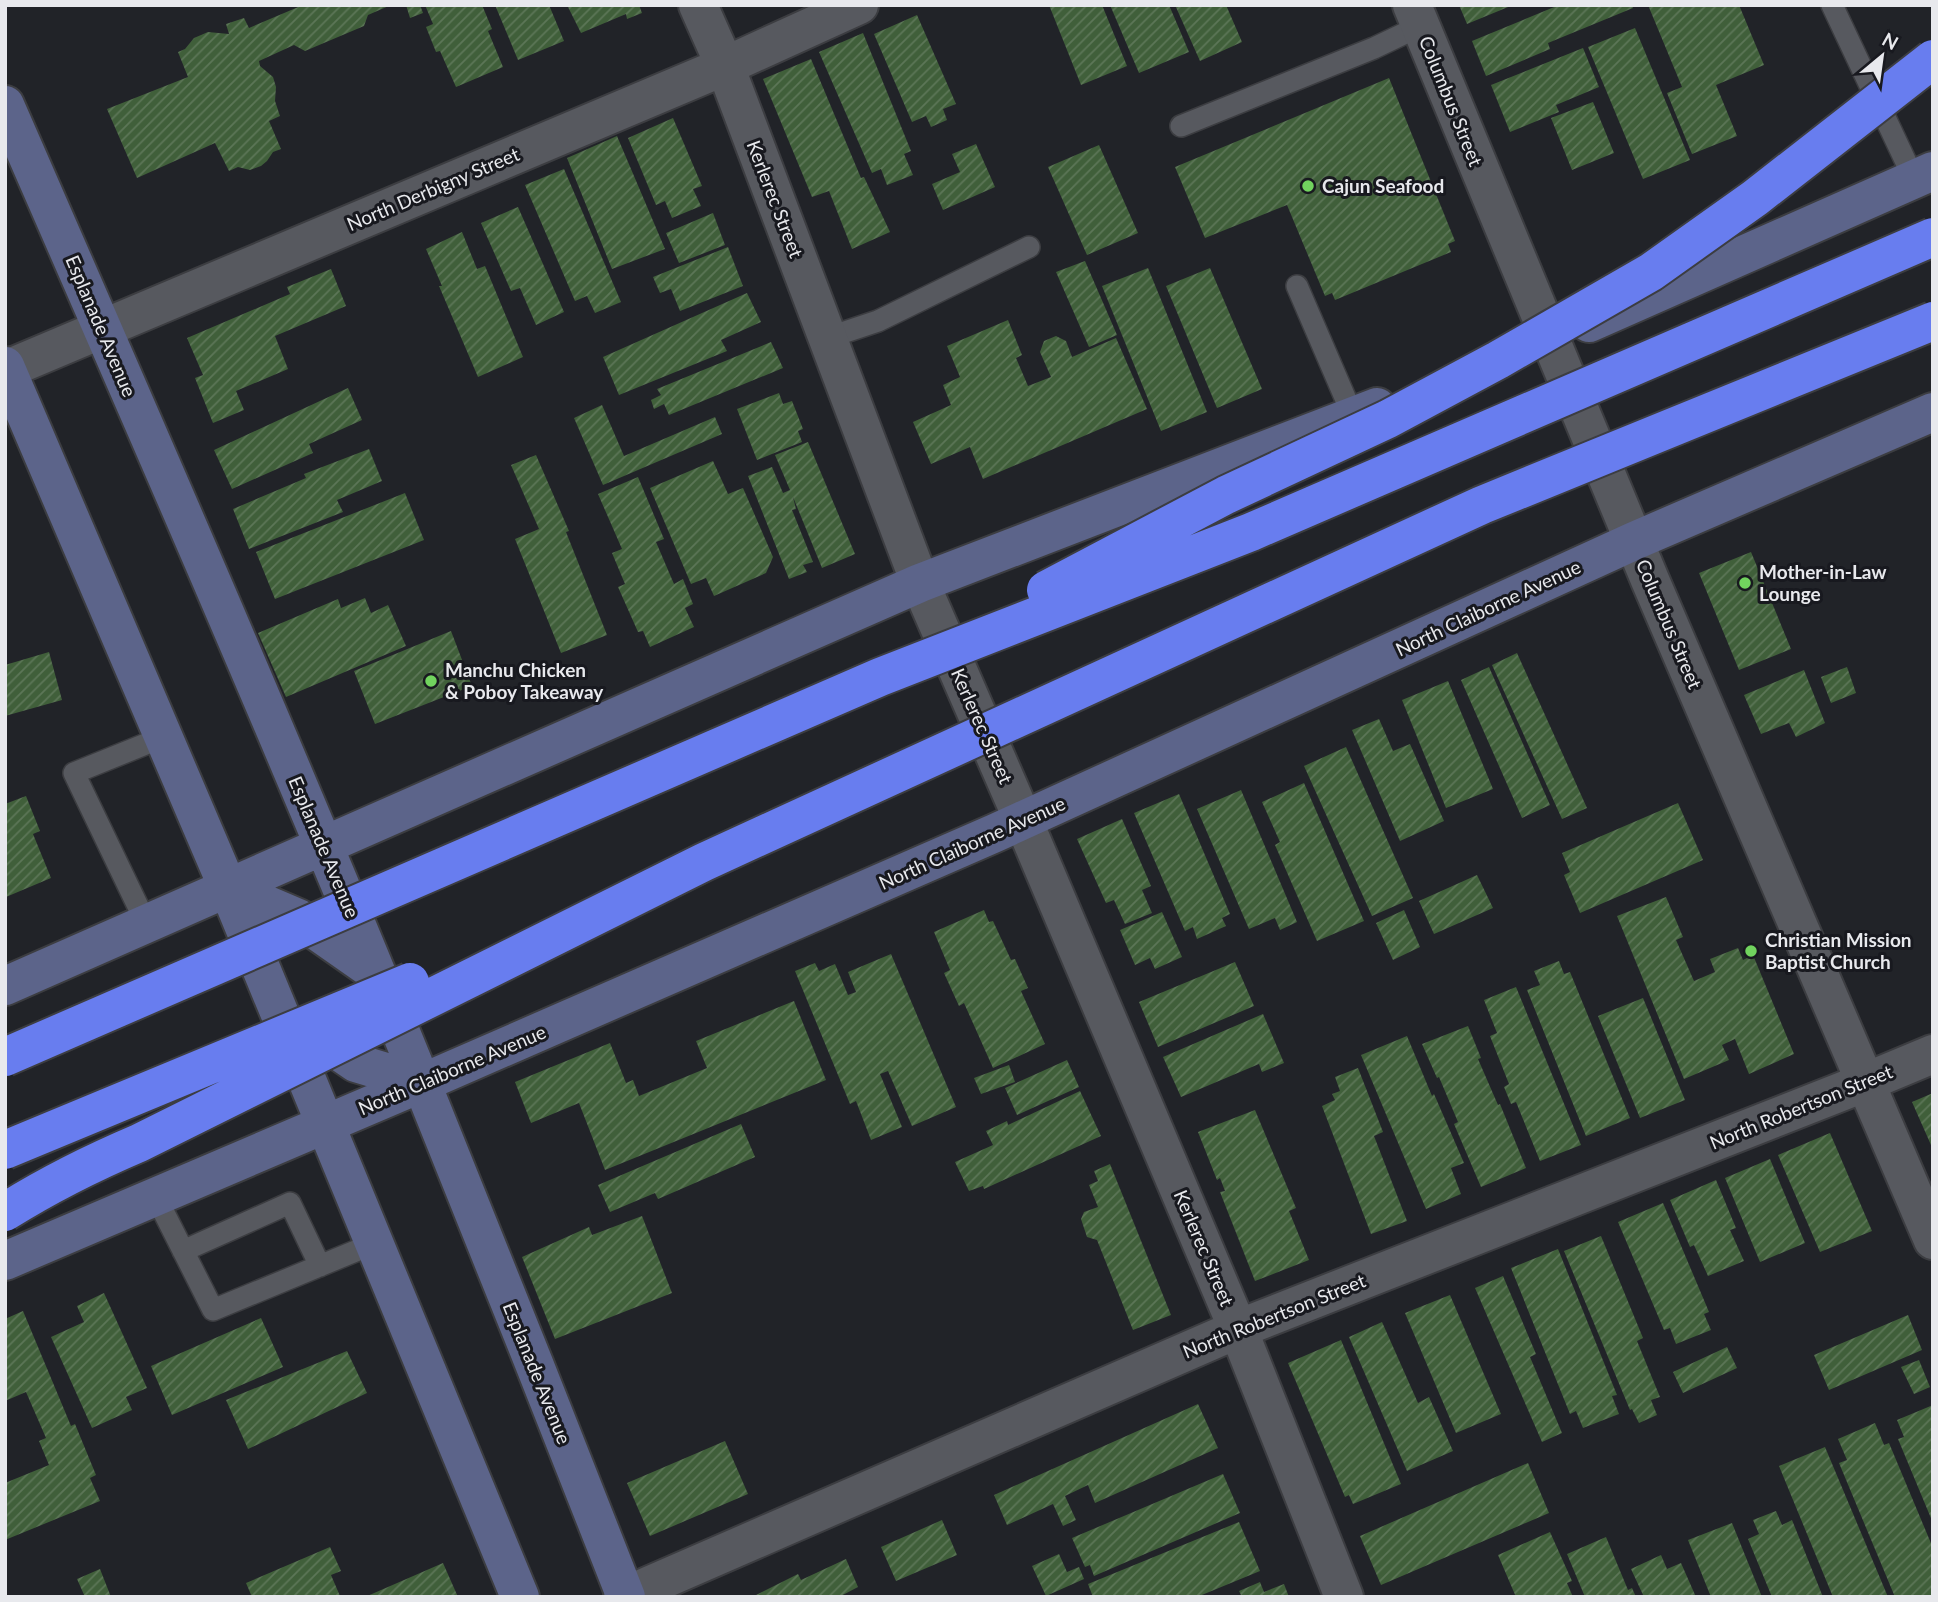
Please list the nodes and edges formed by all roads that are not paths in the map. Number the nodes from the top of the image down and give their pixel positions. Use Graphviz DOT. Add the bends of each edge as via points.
graph roads {
  1 [pos="698,5"];
  2 [pos="859,5"];
  3 [pos="1832,5"];
  4 [pos="1416,15"];
  5 [pos="1933,59"];
  6 [pos="724,66"];
  7 [pos="5,105"];
  8 [pos="1181,126"];
  9 [pos="1923,175"];
  10 [pos="1933,237"];
  11 [pos="1029,247"];
  12 [pos="1297,286"];
  13 [pos="1933,321"];
  14 [pos="103,328"];
  15 [pos="827,338"];
  16 [pos="1550,340"];
  17 [pos="6,368"];
  18 [pos="1933,412"];
  19 [pos="1353,416"];
  20 [pos="1634,541"];
  21 [pos="920,583"];
  22 [pos="880,677"];
  23 [pos="163,737"];
  24 [pos="1024,820"];
  25 [pos="323,846"];
  26 [pos="704,862"];
  27 [pos="228,888"];
  28 [pos="146,923"];
  29 [pos="375,972"];
  30 [pos="5,986"];
  31 [pos="278,1009"];
  32 [pos="1933,1054"];
  33 [pos="5,1058"];
  34 [pos="422,1083"];
  35 [pos="1866,1083"];
  36 [pos="326,1125"];
  37 [pos="5,1150"];
  38 [pos="156,1197"];
  39 [pos="5,1212"];
  40 [pos="1933,1240"];
  41 [pos="375,1243"];
  42 [pos="183,1251"];
  43 [pos="5,1261"];
  44 [pos="320,1266"];
  45 [pos="1238,1329"];
  46 [pos="625,1596"];
  47 [pos="520,1597"];
  48 [pos="1344,1597"];
  1 -- 6 [label="street, Kerlerec Street"];
  2 -- 6 [label="street, North Derbigny Street"];
  3 -- 9 [label="lane"];
  4 -- 8 [label="lane" via="1374,48"];
  4 -- 16 [label="street, Columbus Street"];
  5 -- 22 [label="highway, bridge" via="1755,198 1651,272 1388,419 1226,495"];
  6 -- 14 [label="street, North Derbigny Street"];
  6 -- 15 [label="street, Kerlerec Street"];
  7 -- 14 [label="main road, Esplanade Avenue"];
  9 -- 16 [label="main road"];
  10 -- 22 [label="highway, bridge" via="1251,532"];
  11 -- 15 [label="lane" via="878,321"];
  12 -- 19 [label="lane"];
  13 -- 26 [label="highway, bridge" via="1482,505"];
  14 -- 17 [label="street, North Derbigny Street"];
  14 -- 25 [label="main road, Esplanade Avenue"];
  15 -- 21 [label="street, Kerlerec Street"];
  16 -- 19 [label="main road"];
  16 -- 20 [label="street, Columbus Street"];
  17 -- 23 [label="main road"];
  18 -- 20 [label="main road, North Claiborne Avenue"];
  19 -- 21 [label="main road"];
  20 -- 24 [label="main road, North Claiborne Avenue"];
  20 -- 35 [label="street, Columbus Street"];
  21 -- 24 [label="street, Kerlerec Street"];
  21 -- 25 [label="main road"];
  22 -- 33 [label="highway, bridge"];
  23 -- 27 [label="main road"];
  23 -- 28 [label="lane" via="74,773"];
  24 -- 34 [label="main road, North Claiborne Avenue"];
  24 -- 45 [label="street, Kerlerec Street"];
  25 -- 27 [label="main road"];
  25 -- 29 [label="main road, Esplanade Avenue"];
  26 -- 37 [label="highway, bridge"];
  26 -- 39 [label="highway, bridge" via="76,1171"];
  27 -- 28 [label="main road"];
  27 -- 29 [label="main road" via="298,918"];
  27 -- 31 [label="main road"];
  28 -- 30 [label="main road"];
  29 -- 34 [label="main road, Esplanade Avenue"];
  31 -- 34 [label="main road" via="356,1063"];
  31 -- 36 [label="main road"];
  32 -- 35 [label="street, North Robertson Street"];
  34 -- 36 [label="main road, North Claiborne Avenue"];
  34 -- 46 [label="main road, Esplanade Avenue"];
  35 -- 40 [label="street, Columbus Street"];
  35 -- 45 [label="street, North Robertson Street"];
  36 -- 38 [label="main road, North Claiborne Avenue"];
  36 -- 41 [label="main road"];
  38 -- 42 [label="lane"];
  38 -- 43 [label="main road, North Claiborne Avenue"];
  41 -- 44 [label="lane"];
  41 -- 47 [label="main road"];
  42 -- 44 [label="lane" via="213,1310"];
  42 -- 44 [label="lane" via="290,1203"];
  45 -- 46 [label="street, North Robertson Street"];
  45 -- 48 [label="street, Kerlerec Street"];
}
